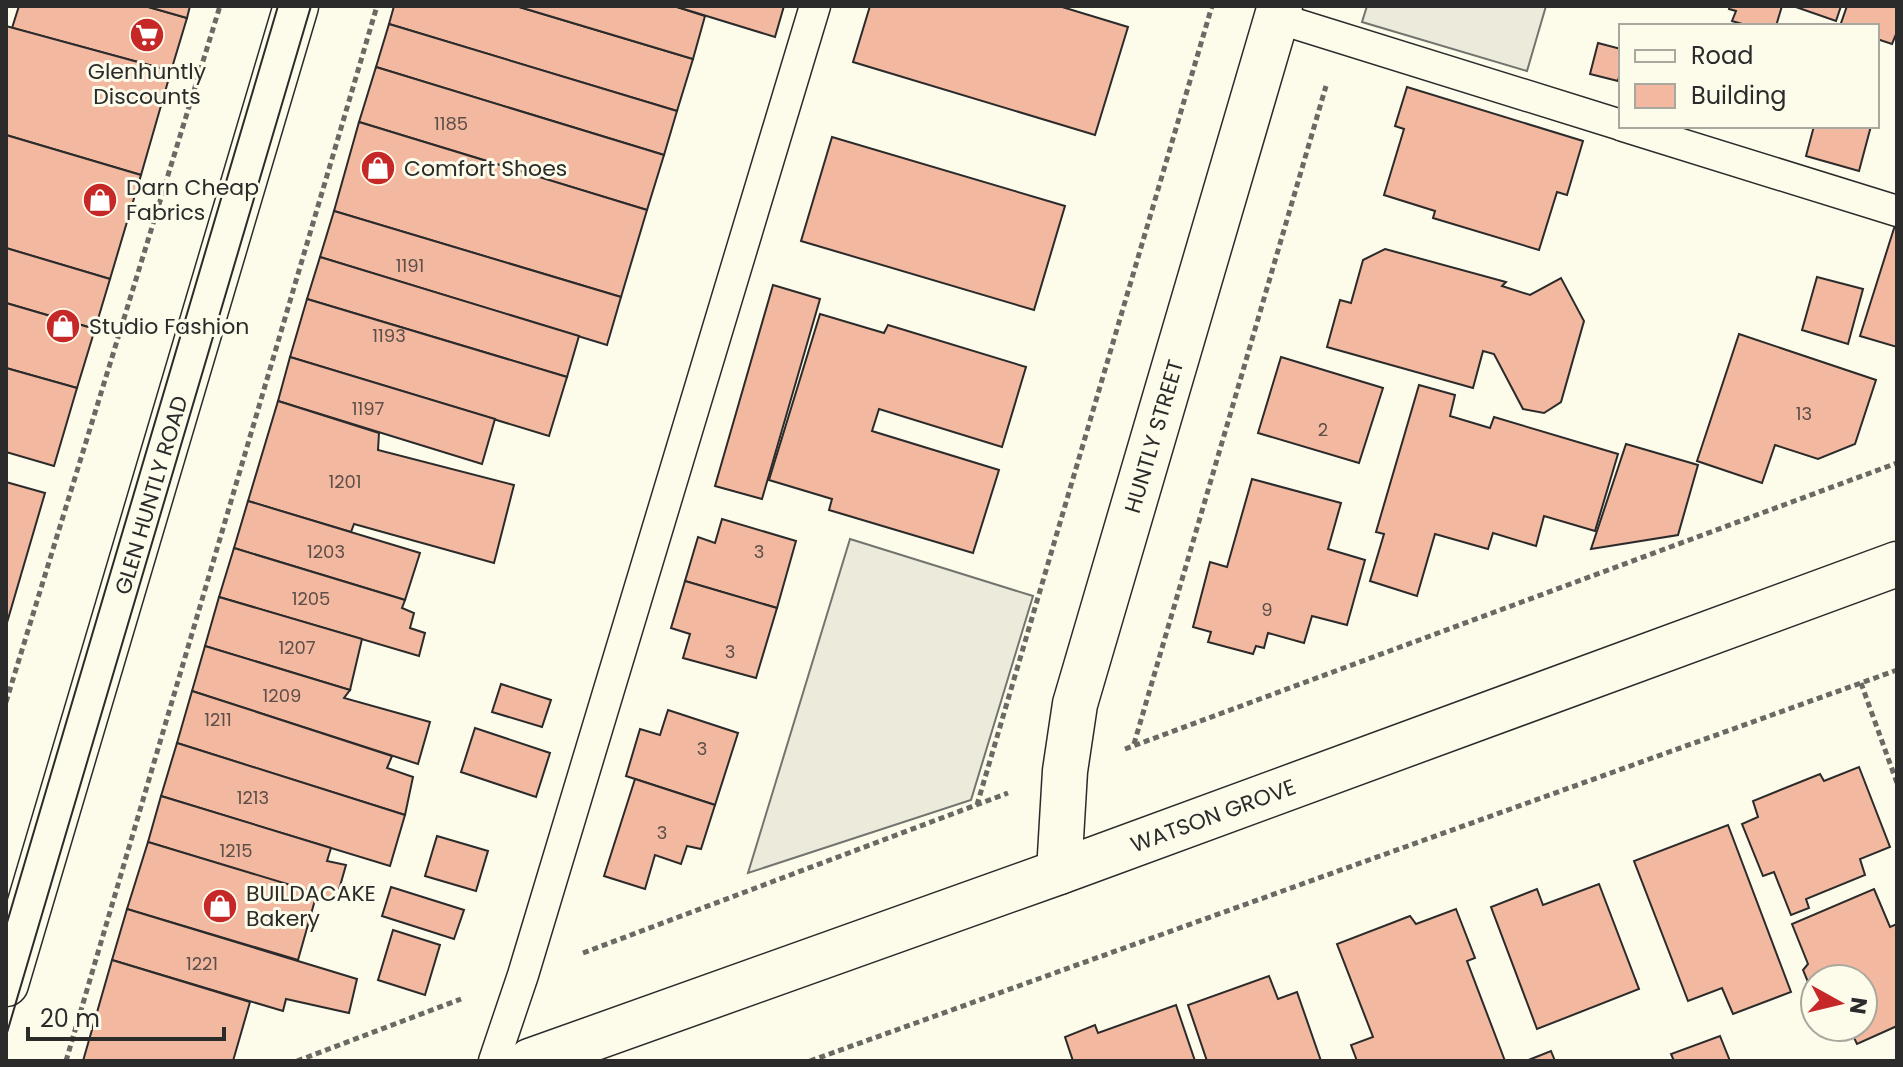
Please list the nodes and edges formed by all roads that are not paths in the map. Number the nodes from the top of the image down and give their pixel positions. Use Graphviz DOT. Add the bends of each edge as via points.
graph roads {
  1 [pos="296,6"];
  2 [pos="815,6"];
  3 [pos="1279,12"];
  4 [pos="1619,125"];
  5 [pos="1628,128"];
  6 [pos="1897,211"];
  7 [pos="1895,570"];
  8 [pos="1059,872"];
  9 [pos="6,984"];
  10 [pos="494,1061"];
  11 [pos="530,1061"];
  1 -- 9 [label="street, GLEN HUNTLY ROAD"];
  2 -- 10 [label="lane"];
  3 -- 4 [label="lane" via="1340,38"];
  3 -- 8 [label="street, HUNTLY STREET" via="1075,704"];
  5 -- 6 [label="lane"];
  7 -- 8 [label="street, WATSON GROVE"];
  8 -- 11 [label="street, WATSON GROVE"];
}
